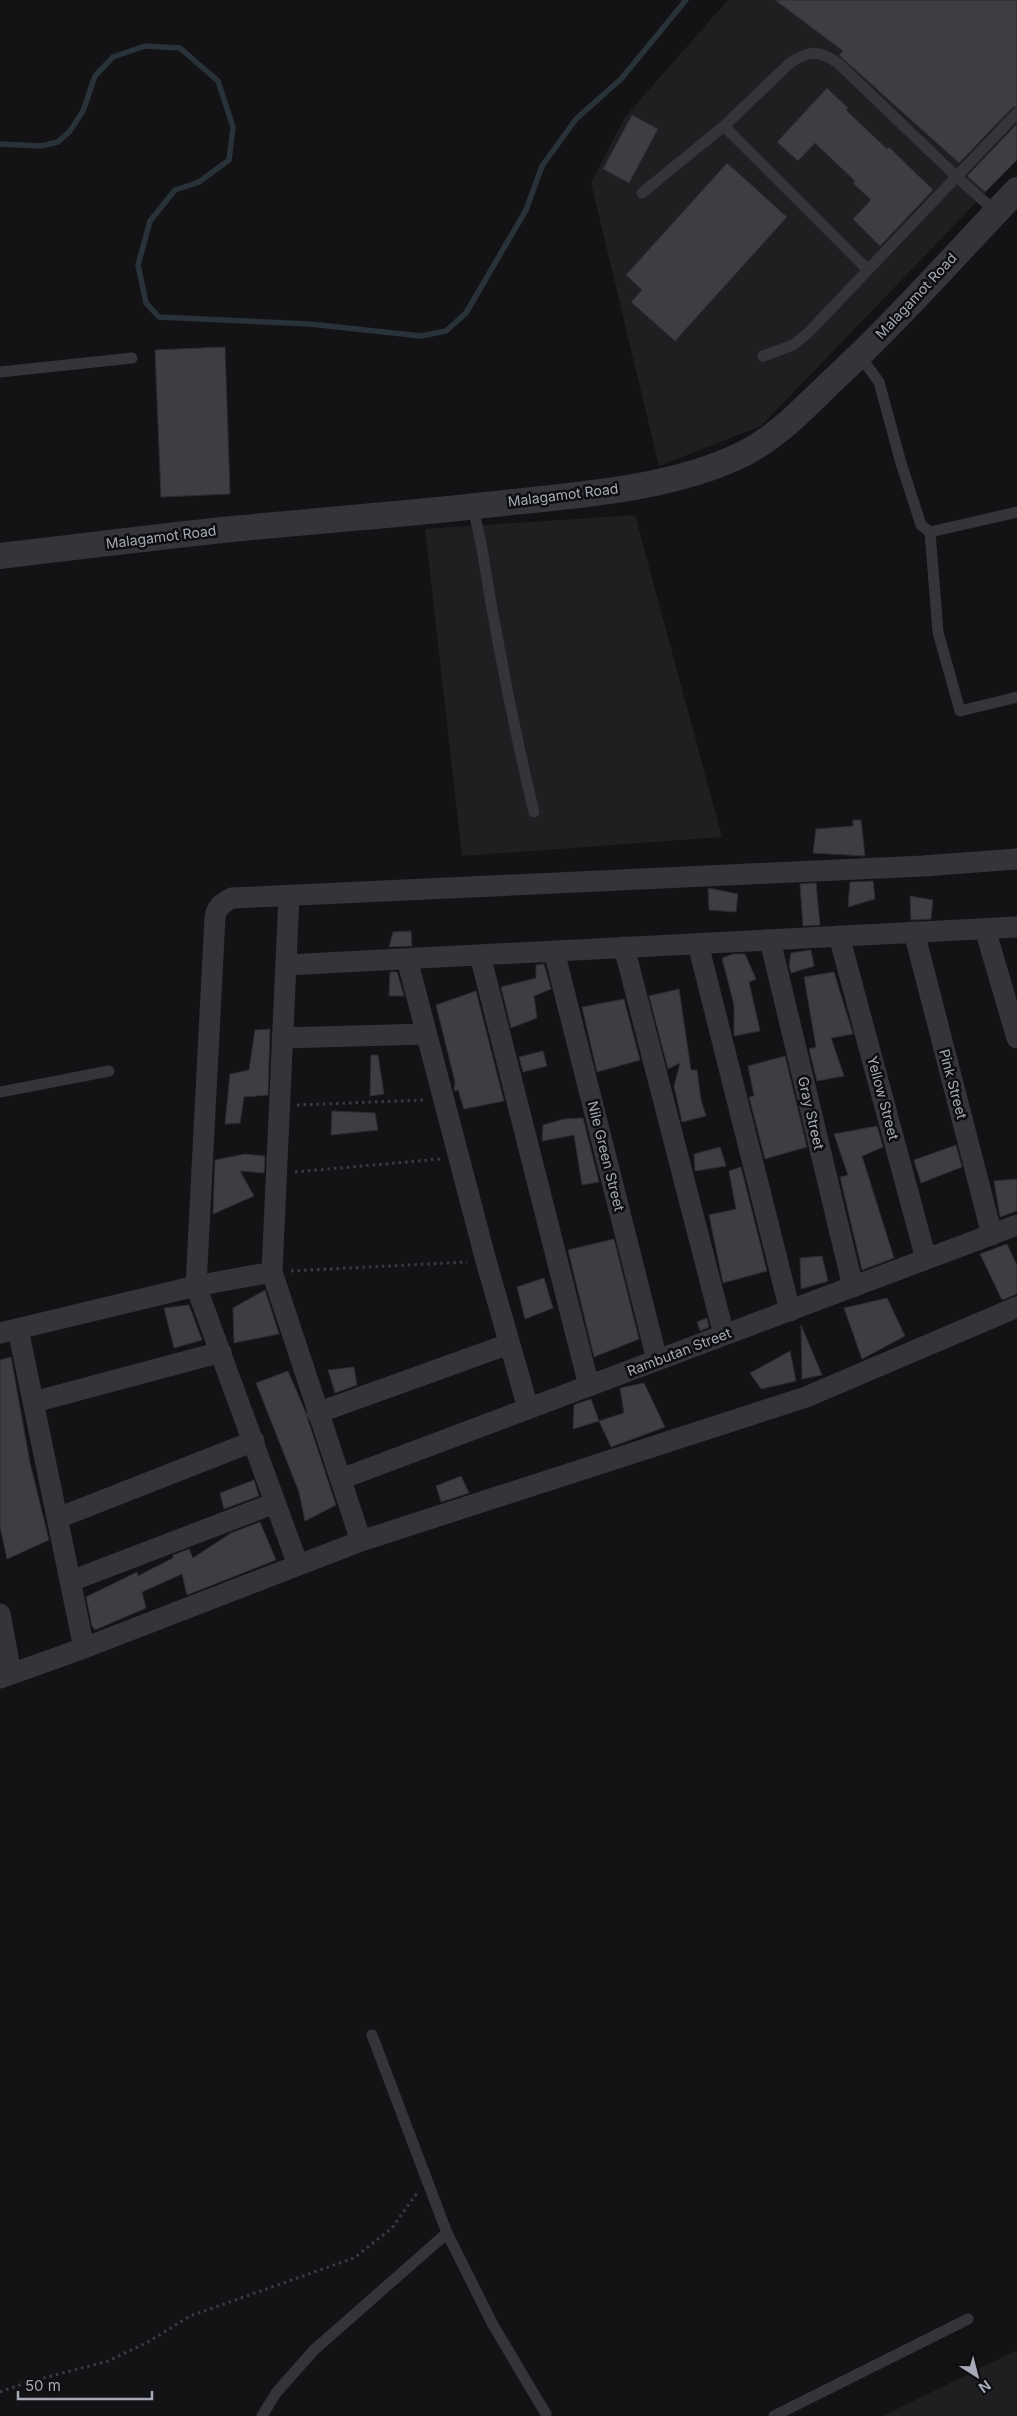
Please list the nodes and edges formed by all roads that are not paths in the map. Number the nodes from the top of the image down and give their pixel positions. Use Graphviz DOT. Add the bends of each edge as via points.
graph roads {
  1 [pos="1017,113"];
  2 [pos="724,126"];
  3 [pos="957,178"];
  4 [pos="1017,190"];
  5 [pos="642,193"];
  6 [pos="996,212"];
  7 [pos="867,269"];
  8 [pos="763,356"];
  9 [pos="860,356"];
  10 [pos="132,358"];
  11 [pos="0,372"];
  12 [pos="472,506"];
  13 [pos="1017,512"];
  14 [pos="930,532"];
  15 [pos="0,556"];
  16 [pos="1017,697"];
  17 [pos="534,812"];
  18 [pos="1017,859"];
  19 [pos="289,896"];
  20 [pos="1017,927"];
  21 [pos="984,929"];
  22 [pos="914,932"];
  23 [pos="839,936"];
  24 [pos="770,940"];
  25 [pos="698,944"];
  26 [pos="624,948"];
  27 [pos="554,951"];
  28 [pos="480,955"];
  29 [pos="407,959"];
  30 [pos="286,965"];
  31 [pos="426,1034"];
  32 [pos="282,1038"];
  33 [pos="1017,1038"];
  34 [pos="109,1071"];
  35 [pos="0,1092"];
  36 [pos="1017,1225"];
  37 [pos="992,1235"];
  38 [pos="926,1259"];
  39 [pos="272,1272"];
  40 [pos="196,1286"];
  41 [pos="853,1287"];
  42 [pos="1017,1307"];
  43 [pos="790,1310"];
  44 [pos="9,1331"];
  45 [pos="724,1335"];
  46 [pos="509,1344"];
  47 [pos="220,1352"];
  48 [pos="657,1360"];
  49 [pos="589,1386"];
  50 [pos="34,1402"];
  51 [pos="528,1408"];
  52 [pos="318,1413"];
  53 [pos="254,1441"];
  54 [pos="341,1479"];
  55 [pos="275,1503"];
  56 [pos="58,1518"];
  57 [pos="361,1541"];
  58 [pos="298,1564"];
  59 [pos="71,1581"];
  60 [pos="0,1614"];
  61 [pos="84,1648"];
  62 [pos="6,1676"];
  63 [pos="372,2036"];
  64 [pos="447,2233"];
  65 [pos="968,2319"];
  66 [pos="546,2414"];
  67 [pos="262,2416"];
  68 [pos="774,2416"];
  1 -- 3 [label="lane"];
  2 -- 3 [label="lane" via="790,63 815,52 826,54"];
  2 -- 5 [label="lane"];
  2 -- 7 [label="lane"];
  3 -- 6 [label="lane"];
  3 -- 7 [label="lane"];
  4 -- 6 [label="street, Malagamot Road"];
  6 -- 9 [label="street, Malagamot Road"];
  7 -- 8 [label="lane" via="808,333 793,345"];
  9 -- 12 [label="street, Malagamot Road" via="771,436 744,453 711,467 660,482"];
  9 -- 14 [label="lane" via="879,382 922,525"];
  10 -- 11 [label="lane"];
  12 -- 15 [label="street, Malagamot Road"];
  12 -- 17 [label="lane" via="481,536 513,723"];
  13 -- 14 [label="lane"];
  14 -- 16 [label="lane" via="938,632 960,711"];
  18 -- 19 [label="street"];
  19 -- 30 [label="street"];
  19 -- 40 [label="street" via="232,898 222,902 215,917"];
  20 -- 21 [label="street"];
  21 -- 22 [label="street"];
  21 -- 33 [label="street"];
  22 -- 23 [label="street"];
  22 -- 37 [label="street, Pink Street"];
  23 -- 24 [label="street"];
  23 -- 38 [label="street, Yellow Street"];
  24 -- 25 [label="street"];
  24 -- 41 [label="street, Gray Street"];
  25 -- 26 [label="street"];
  25 -- 43 [label="street"];
  26 -- 27 [label="street"];
  26 -- 45 [label="street"];
  27 -- 28 [label="street"];
  27 -- 48 [label="street, Nile Green Street"];
  28 -- 29 [label="street"];
  28 -- 49 [label="street"];
  29 -- 30 [label="street"];
  29 -- 31 [label="street"];
  30 -- 32 [label="street"];
  31 -- 32 [label="street"];
  31 -- 46 [label="street"];
  32 -- 39 [label="street"];
  34 -- 35 [label="lane"];
  36 -- 37 [label="street, Rambutan Street"];
  37 -- 38 [label="street, Rambutan Street"];
  38 -- 41 [label="street, Rambutan Street"];
  39 -- 40 [label="street"];
  39 -- 52 [label="street"];
  40 -- 44 [label="street"];
  40 -- 47 [label="street"];
  41 -- 43 [label="street, Rambutan Street"];
  42 -- 57 [label="street" via="806,1397"];
  43 -- 45 [label="street, Rambutan Street"];
  44 -- 50 [label="street"];
  45 -- 48 [label="street, Rambutan Street"];
  46 -- 51 [label="street"];
  46 -- 52 [label="street"];
  47 -- 50 [label="street"];
  47 -- 53 [label="street"];
  48 -- 49 [label="street, Rambutan Street"];
  49 -- 51 [label="street, Rambutan Street"];
  50 -- 56 [label="street"];
  51 -- 54 [label="street, Rambutan Street"];
  52 -- 54 [label="street"];
  53 -- 55 [label="street"];
  53 -- 56 [label="street"];
  54 -- 57 [label="street"];
  55 -- 58 [label="street"];
  55 -- 59 [label="street"];
  56 -- 59 [label="street"];
  57 -- 58 [label="street"];
  58 -- 61 [label="street"];
  59 -- 61 [label="street"];
  60 -- 62 [label="street"];
  61 -- 62 [label="street"];
  63 -- 64 [label="lane"];
  64 -- 66 [label="lane" via="493,2325"];
  64 -- 67 [label="lane" via="314,2350 276,2393"];
  65 -- 68 [label="lane"];
}
